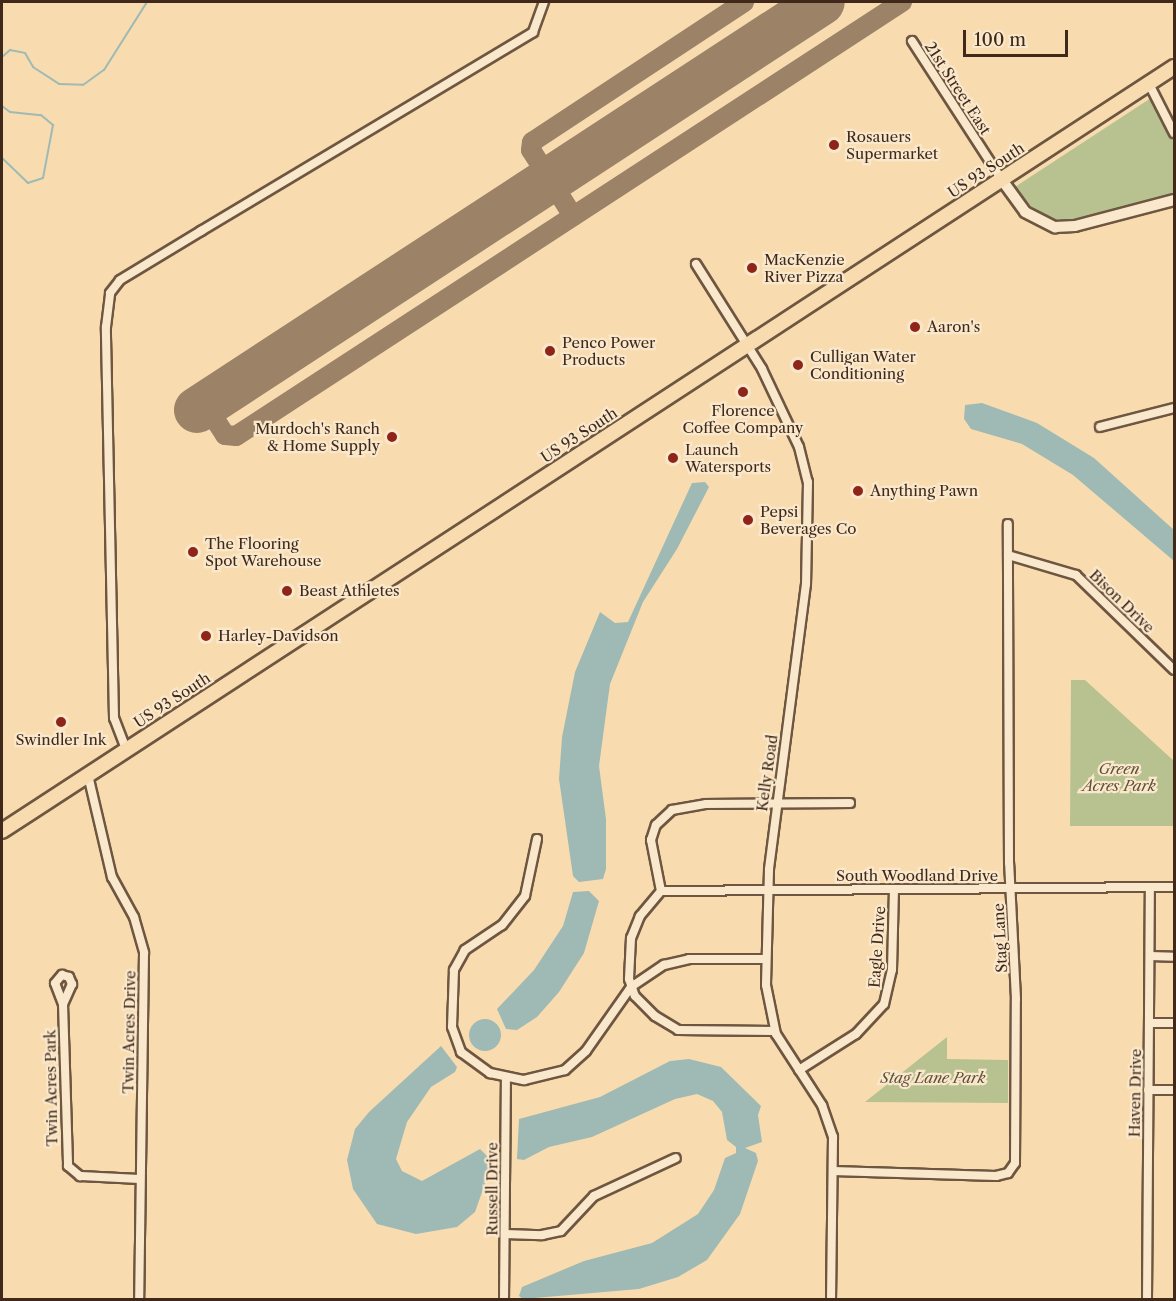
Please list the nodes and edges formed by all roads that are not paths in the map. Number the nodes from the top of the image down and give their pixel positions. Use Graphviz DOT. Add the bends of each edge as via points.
graph roads {
  1 [pos="543,2"];
  2 [pos="912,41"];
  3 [pos="1174,67"];
  4 [pos="1149,84"];
  5 [pos="1174,134"];
  6 [pos="1002,180"];
  7 [pos="1174,200"];
  8 [pos="696,264"];
  9 [pos="748,344"];
  10 [pos="1174,408"];
  11 [pos="1100,427"];
  12 [pos="1008,524"];
  13 [pos="1008,555"];
  14 [pos="1174,670"];
  15 [pos="126,749"];
  16 [pos="88,775"];
  17 [pos="850,803"];
  18 [pos="776,804"];
  19 [pos="2,831"];
  20 [pos="537,839"];
  21 [pos="1174,887"];
  22 [pos="1150,888"];
  23 [pos="768,889"];
  24 [pos="1011,889"];
  25 [pos="894,890"];
  26 [pos="661,891"];
  27 [pos="1150,957"];
  28 [pos="1174,957"];
  29 [pos="766,959"];
  30 [pos="631,987"];
  31 [pos="63,1004"];
  32 [pos="1149,1023"];
  33 [pos="1174,1023"];
  34 [pos="775,1031"];
  35 [pos="799,1070"];
  36 [pos="506,1079"];
  37 [pos="1149,1090"];
  38 [pos="1174,1090"];
  39 [pos="676,1158"];
  40 [pos="833,1171"];
  41 [pos="140,1179"];
  42 [pos="505,1234"];
  43 [pos="140,1299"];
  44 [pos="504,1299"];
  45 [pos="831,1299"];
  46 [pos="1147,1299"];
  1 -- 15 [label="street" via="533,32 120,280 110,293 105,327 114,718"];
  2 -- 6 [label="street, 21st Street East"];
  3 -- 4 [label="main road, US 93 South"];
  4 -- 5 [label="street"];
  4 -- 6 [label="main road, US 93 South"];
  6 -- 7 [label="street" via="1025,212 1054,227 1075,226"];
  6 -- 9 [label="main road, US 93 South"];
  8 -- 9 [label="street, Kelly Road"];
  9 -- 15 [label="main road, US 93 South"];
  9 -- 18 [label="street, Kelly Road" via="799,447 809,494 806,584"];
  10 -- 11 [label="street"];
  12 -- 13 [label="street, Stag Lane"];
  13 -- 14 [label="street, Bison Drive" via="1076,575"];
  13 -- 24 [label="street, Stag Lane"];
  15 -- 16 [label="main road, US 93 South"];
  16 -- 19 [label="main road, US 93 South"];
  16 -- 41 [label="street, Twin Acres Drive" via="112,877 134,917 144,953"];
  17 -- 18 [label="street"];
  18 -- 23 [label="street, Kelly Road"];
  18 -- 26 [label="street" via="688,806 666,814 656,825 651,840"];
  20 -- 36 [label="street" via="525,896 502,925 465,950 454,970 452,1027 461,1052 473,1064"];
  21 -- 22 [label="street, South Woodland Drive"];
  22 -- 24 [label="street, South Woodland Drive"];
  22 -- 27 [label="street, Haven Drive"];
  23 -- 25 [label="street, South Woodland Drive"];
  23 -- 26 [label="street, South Woodland Drive"];
  23 -- 29 [label="street, Kelly Road"];
  24 -- 25 [label="street, South Woodland Drive"];
  24 -- 40 [label="street, Stag Lane" via="1016,999 1016,1155 1012,1169 996,1176"];
  25 -- 35 [label="street, Eagle Drive" via="892,970 884,1004 856,1034"];
  26 -- 30 [label="street" via="634,931 628,960"];
  27 -- 28 [label="street"];
  27 -- 32 [label="street, Haven Drive"];
  29 -- 30 [label="street" via="681,960 651,971"];
  29 -- 34 [label="street, Kelly Road" via="768,1004"];
  30 -- 34 [label="street" via="655,1016 678,1030"];
  30 -- 36 [label="street" via="573,1065 549,1076"];
  31 -- 41 [label="street, Twin Acres Park" via="68,1166 73,1173 87,1177"];
  32 -- 33 [label="street"];
  32 -- 37 [label="street, Haven Drive"];
  34 -- 35 [label="street, Kelly Road"];
  35 -- 40 [label="street, Kelly Road" via="830,1126"];
  36 -- 42 [label="street, Russell Drive"];
  37 -- 38 [label="street"];
  37 -- 46 [label="street, Haven Drive"];
  39 -- 42 [label="street" via="594,1196 561,1231"];
  40 -- 45 [label="street, Kelly Road"];
  41 -- 43 [label="street, Twin Acres Drive"];
  42 -- 44 [label="street, Russell Drive"];
}
